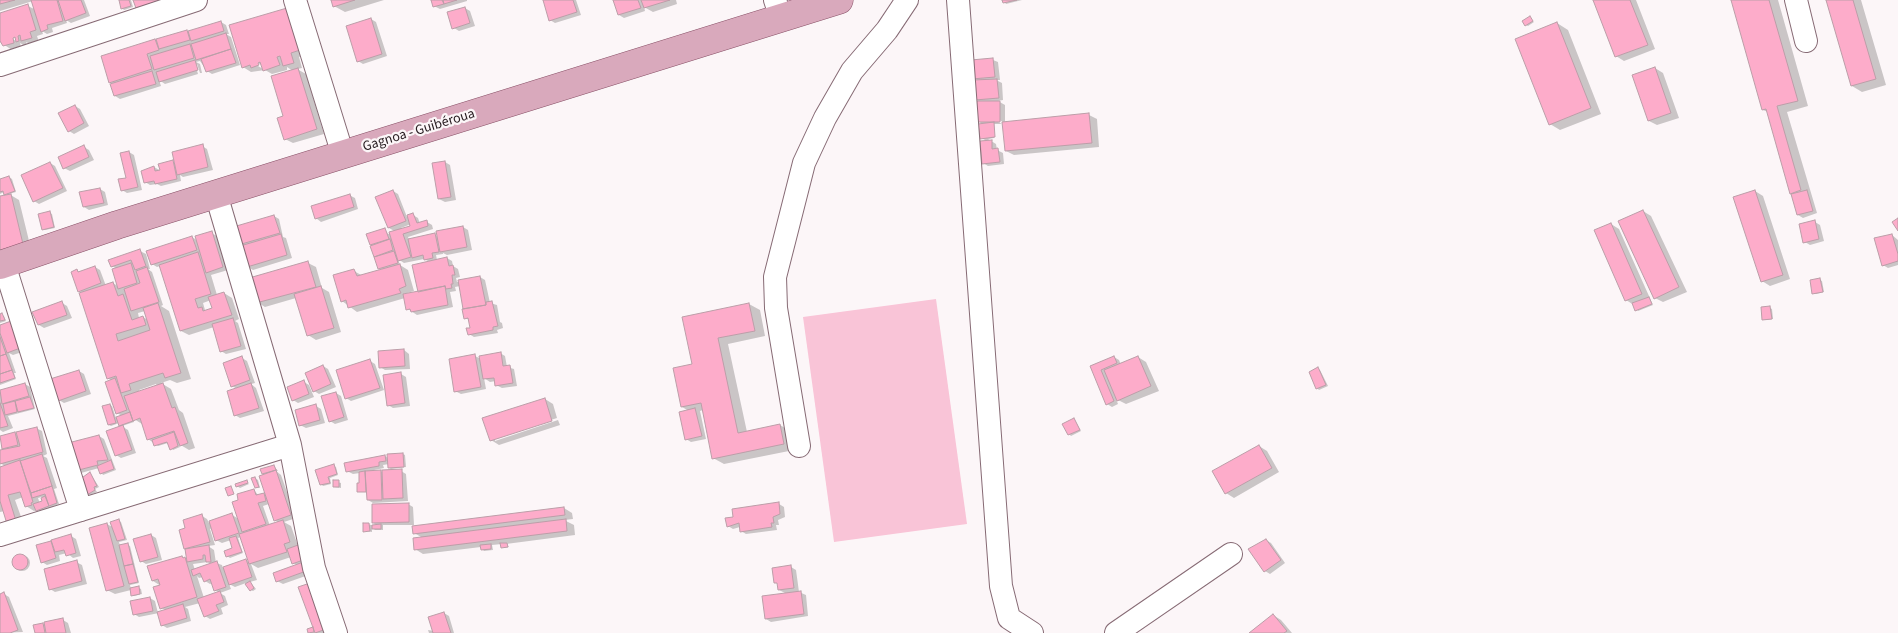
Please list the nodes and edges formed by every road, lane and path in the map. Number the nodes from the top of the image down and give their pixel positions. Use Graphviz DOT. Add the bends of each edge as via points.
graph roads {
  1 [pos="196,0"];
  2 [pos="295,0"];
  3 [pos="839,0"];
  4 [pos="907,0"];
  5 [pos="958,0"];
  6 [pos="1796,0"];
  7 [pos="778,9"];
  8 [pos="1806,41"];
  9 [pos="0,65"];
  10 [pos="343,155"];
  11 [pos="216,194"];
  12 [pos="2,264"];
  13 [pos="290,444"];
  14 [pos="799,446"];
  15 [pos="81,510"];
  16 [pos="0,535"];
  17 [pos="1232,554"];
  18 [pos="336,633"];
  19 [pos="1032,633"];
  20 [pos="1116,633"];
  1 -- 9 [label="street"];
  2 -- 10 [label="street"];
  3 -- 7 [label="main road, Gagnoa - Guibéroua"];
  4 -- 14 [label="street" via="887,30 852,71 825,118 804,163 775,277 776,308"];
  5 -- 19 [label="street" via="1001,586 1009,618"];
  6 -- 8 [label="street"];
  7 -- 10 [label="main road, Gagnoa - Guibéroua"];
  10 -- 11 [label="main road, Gagnoa - Guibéroua"];
  11 -- 12 [label="main road, Gagnoa - Guibéroua"];
  11 -- 13 [label="street"];
  12 -- 15 [label="street"];
  13 -- 15 [label="street"];
  13 -- 18 [label="street" via="314,568"];
  15 -- 16 [label="street"];
  17 -- 20 [label="street"];
}
